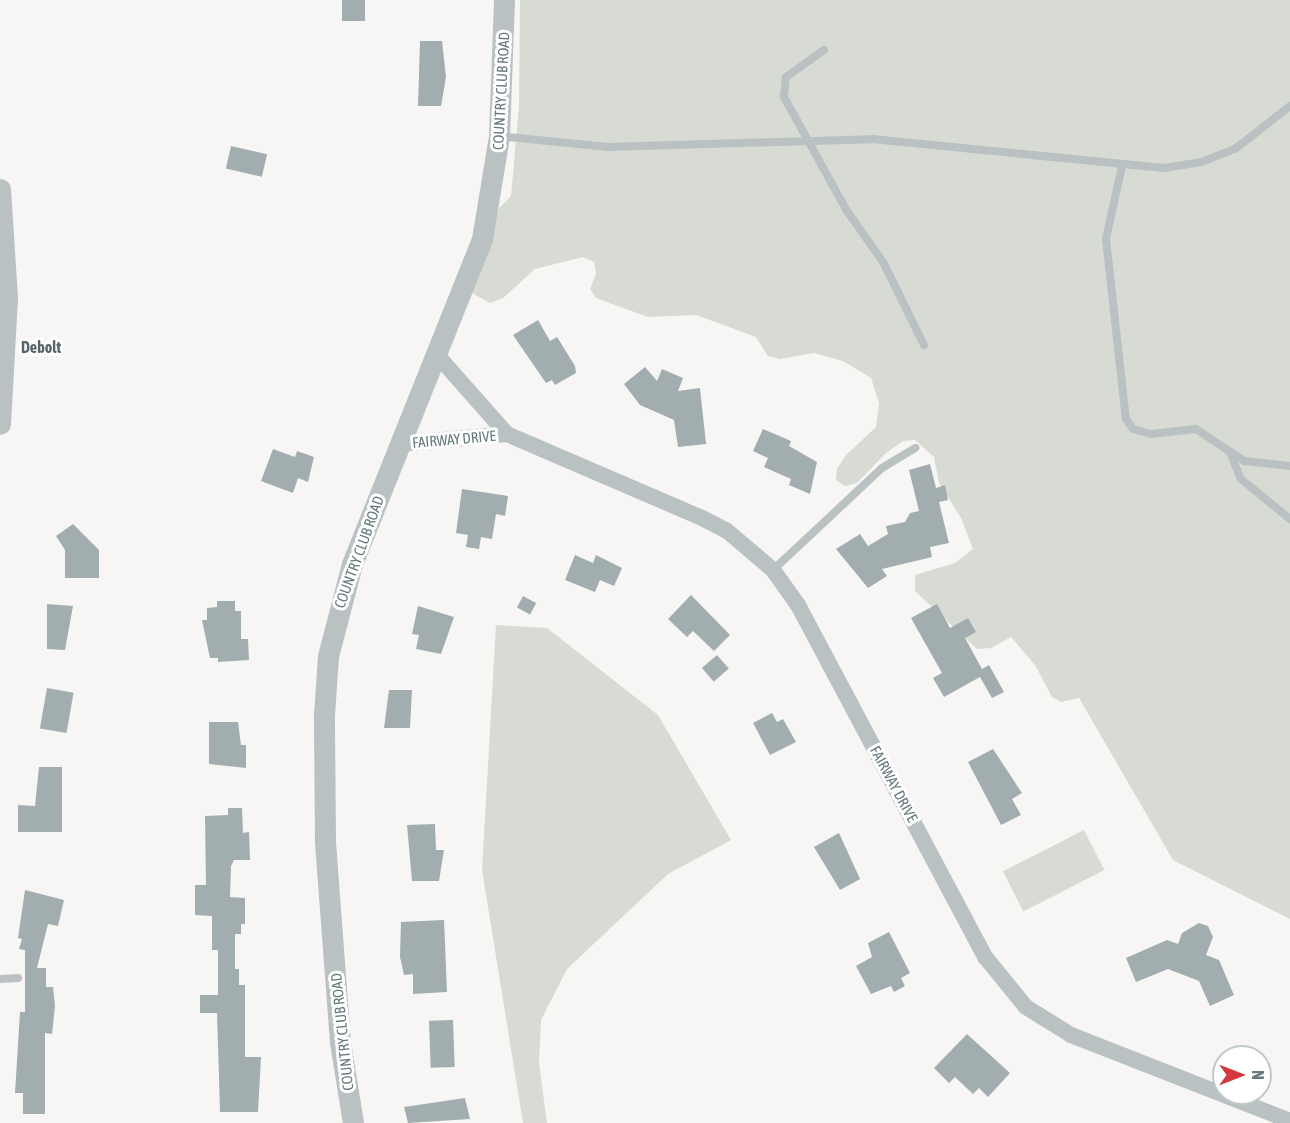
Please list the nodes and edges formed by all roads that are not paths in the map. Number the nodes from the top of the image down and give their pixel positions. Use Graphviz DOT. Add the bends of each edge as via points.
graph roads {
  1 [pos="504,0"];
  2 [pos="824,50"];
  3 [pos="1290,106"];
  4 [pos="500,136"];
  5 [pos="807,138"];
  6 [pos="1122,166"];
  7 [pos="0,189"];
  8 [pos="924,345"];
  9 [pos="436,355"];
  10 [pos="0,424"];
  11 [pos="507,434"];
  12 [pos="401,444"];
  13 [pos="915,448"];
  14 [pos="1230,452"];
  15 [pos="1290,466"];
  16 [pos="1290,519"];
  17 [pos="773,570"];
  18 [pos="18,978"];
  19 [pos="0,979"];
  20 [pos="1290,1120"];
  21 [pos="353,1123"];
  1 -- 4 [label="street, COUNTRY CLUB ROAD"];
  2 -- 5 [label="lane" via="792,71 783,85"];
  3 -- 6 [label="lane" via="1252,140 1217,157 1164,168"];
  4 -- 5 [label="lane" via="607,147"];
  4 -- 9 [label="street, COUNTRY CLUB ROAD" via="482,238"];
  5 -- 6 [label="lane" via="906,141"];
  5 -- 8 [label="lane" via="847,211 883,262"];
  6 -- 14 [label="lane" via="1106,239 1126,419 1133,429 1151,434 1196,429"];
  7 -- 10 [label="street" via="7,353"];
  9 -- 11 [label="street, FAIRWAY DRIVE"];
  9 -- 12 [label="street, COUNTRY CLUB ROAD"];
  11 -- 12 [label="street, FAIRWAY DRIVE"];
  11 -- 17 [label="street, FAIRWAY DRIVE" via="726,530"];
  12 -- 21 [label="street, COUNTRY CLUB ROAD" via="339,605 324,715 327,880 340,1042"];
  13 -- 17 [label="lane" via="882,468"];
  14 -- 15 [label="lane" via="1253,464"];
  14 -- 16 [label="lane" via="1241,479"];
  17 -- 20 [label="street, FAIRWAY DRIVE" via="798,605 986,958 1016,997 1071,1035"];
  18 -- 19 [label="lane"];
}
